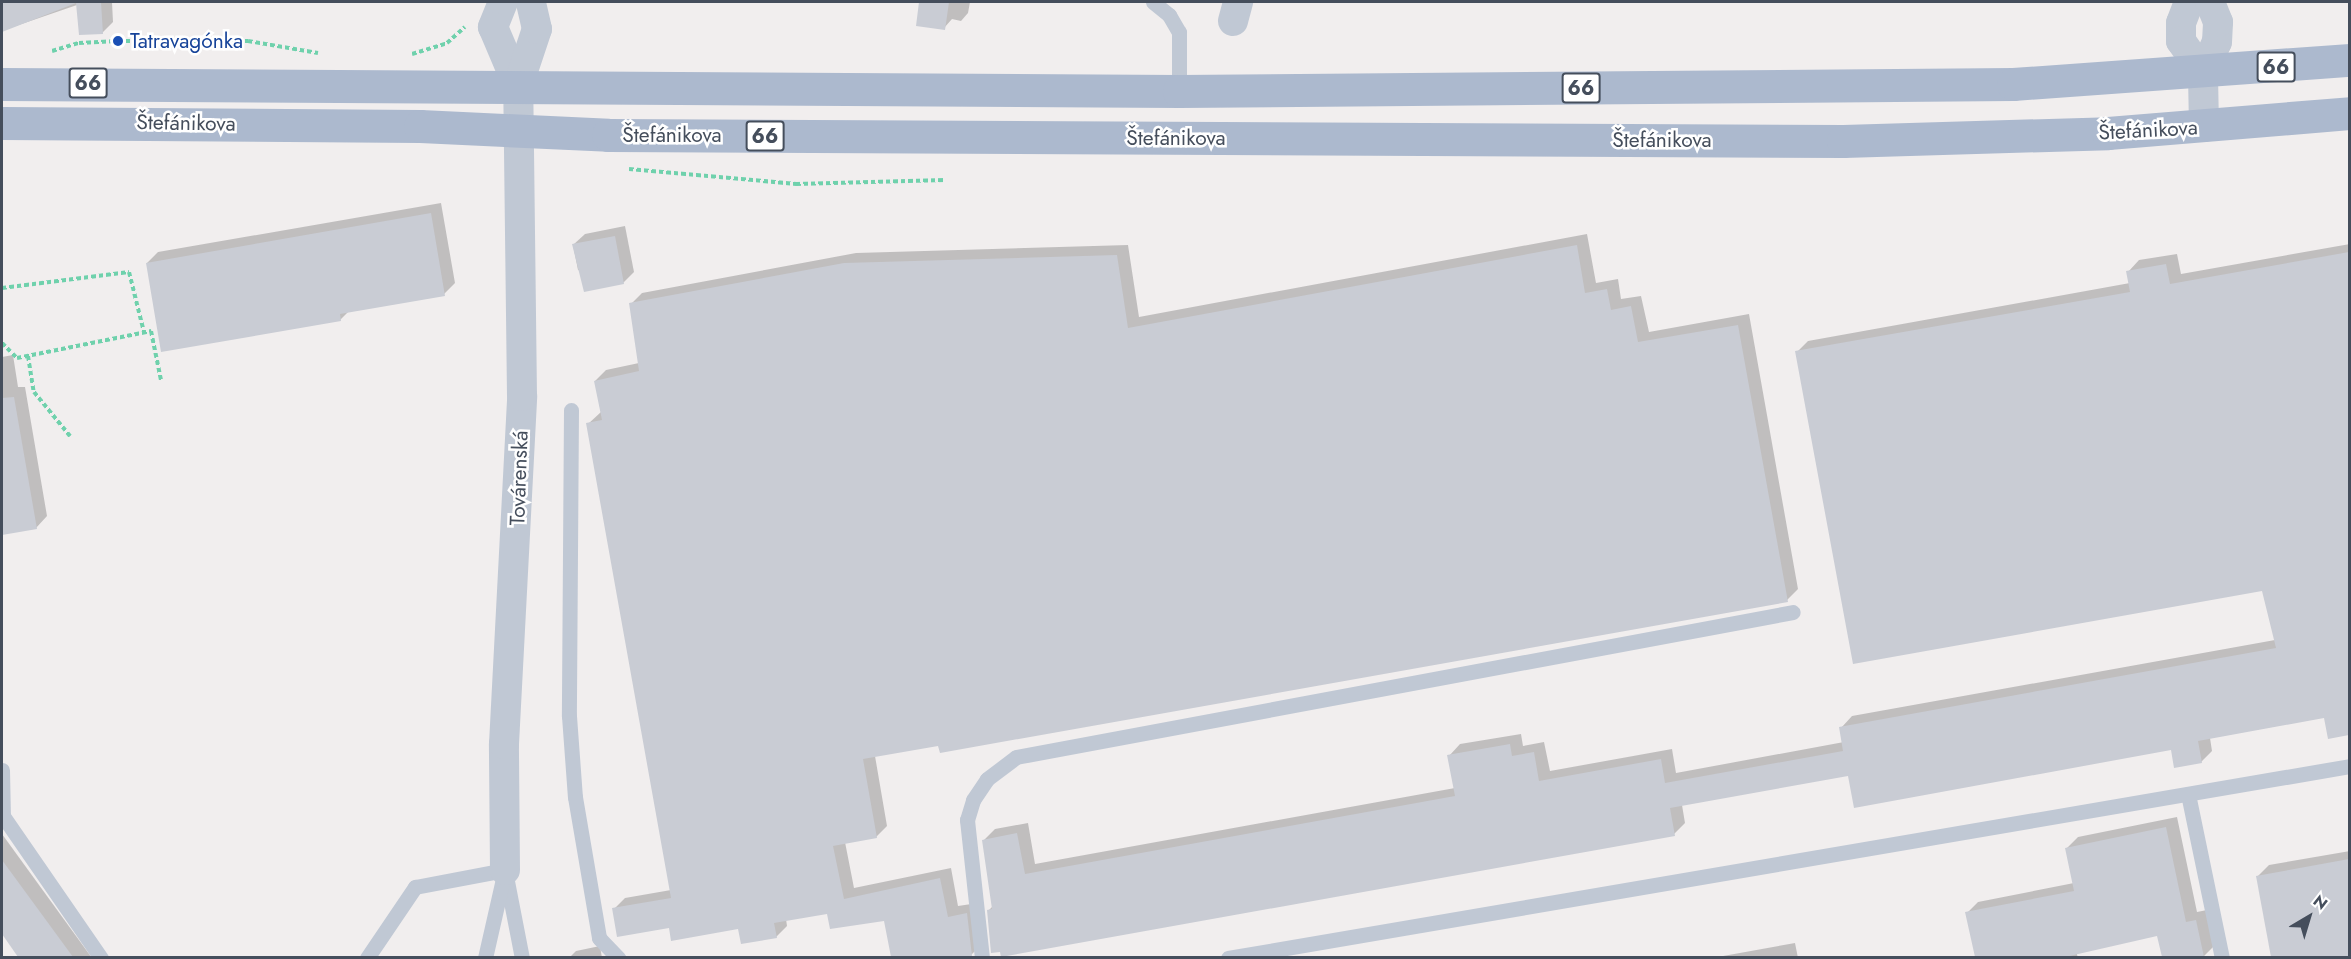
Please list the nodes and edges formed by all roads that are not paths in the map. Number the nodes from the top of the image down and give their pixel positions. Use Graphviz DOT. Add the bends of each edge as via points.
graph roads {
  1 [pos="531,2"];
  2 [pos="1153,2"];
  3 [pos="2189,2"];
  4 [pos="2210,2"];
  5 [pos="498,14"];
  6 [pos="2349,60"];
  7 [pos="2203,73"];
  8 [pos="2,84"];
  9 [pos="518,86"];
  10 [pos="1179,91"];
  11 [pos="2349,113"];
  12 [pos="2,123"];
  13 [pos="2204,127"];
  14 [pos="517,130"];
  15 [pos="571,410"];
  16 [pos="1793,612"];
  17 [pos="2349,766"];
  18 [pos="2,770"];
  19 [pos="2188,794"];
  20 [pos="504,870"];
  21 [pos="101,957"];
  22 [pos="368,957"];
  23 [pos="485,957"];
  24 [pos="522,957"];
  25 [pos="618,957"];
  26 [pos="982,957"];
  27 [pos="1228,957"];
  28 [pos="2222,957"];
  1 -- 9 [label="street, Továrenská" via="537,29"];
  2 -- 10 [label="lane" via="1169,15 1179,32"];
  3 -- 7 [label="street" via="2181,23 2181,41"];
  4 -- 7 [label="street" via="2218,22 2217,42"];
  5 -- 9 [label="street, Továrenská"];
  6 -- 7 [label="main road, Štefánikova / 66"];
  7 -- 10 [label="main road, Štefánikova / 66" via="2013,84"];
  7 -- 13 [label="street"];
  8 -- 9 [label="main road, Štefánikova / 66"];
  9 -- 10 [label="main road, Štefánikova / 66"];
  9 -- 14 [label="street, Továrenská"];
  11 -- 13 [label="main road, Štefánikova / 66"];
  12 -- 14 [label="main road, Štefánikova / 66"];
  13 -- 14 [label="main road, Štefánikova / 66" via="1843,141 620,135"];
  14 -- 20 [label="street, Továrenská" via="522,396 504,744"];
  15 -- 25 [label="lane" via="569,716 575,797 599,938"];
  16 -- 26 [label="lane" via="1016,757 987,779 973,800 967,820"];
  17 -- 19 [label="lane"];
  18 -- 21 [label="lane" via="3,816"];
  19 -- 27 [label="lane"];
  19 -- 28 [label="lane"];
  20 -- 22 [label="lane" via="415,887"];
  20 -- 23 [label="lane"];
  20 -- 24 [label="lane"];
}
